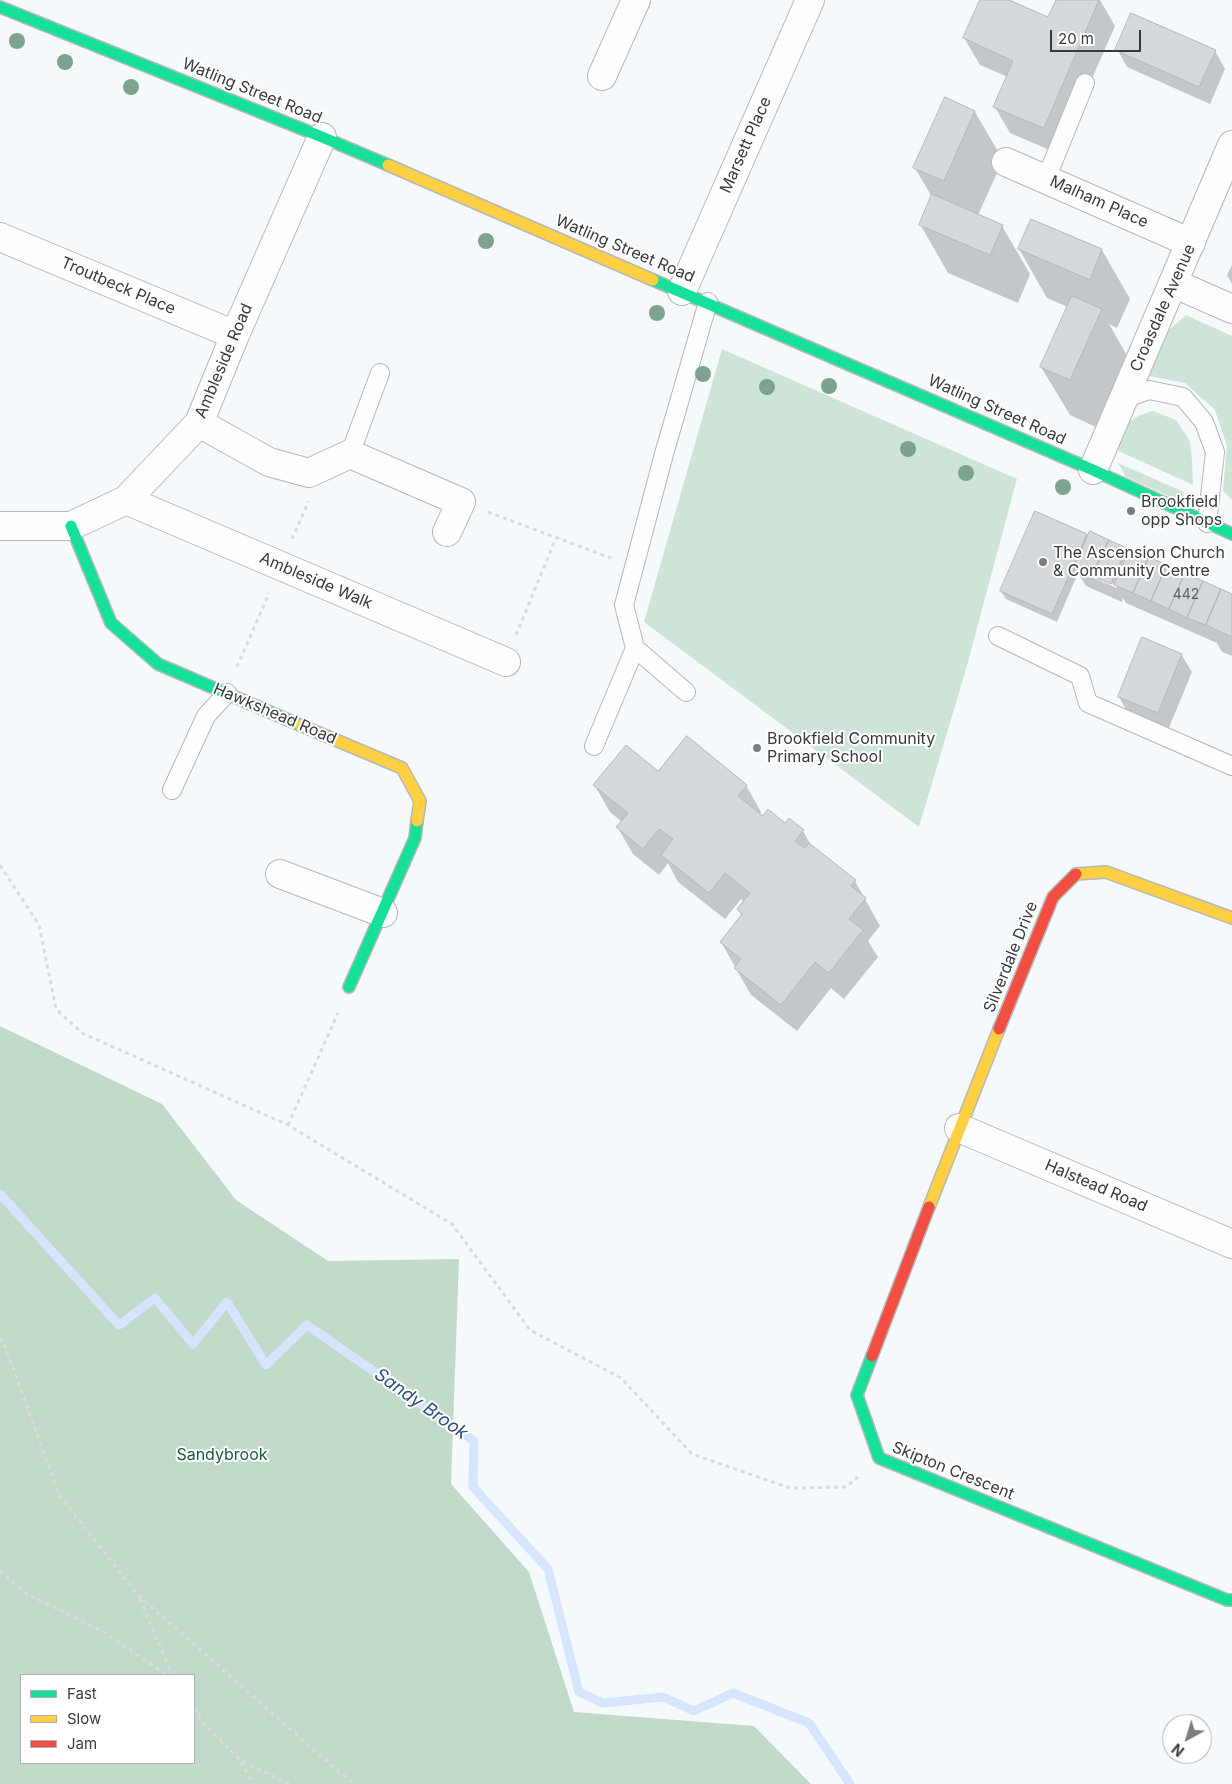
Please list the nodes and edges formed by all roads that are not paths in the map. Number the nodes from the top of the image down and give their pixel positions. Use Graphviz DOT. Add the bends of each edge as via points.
graph roads {
  1 [pos="636,0"];
  2 [pos="810,0"];
  3 [pos="0,7"];
  4 [pos="602,76"];
  5 [pos="1085,83"];
  6 [pos="322,137"];
  7 [pos="1232,145"];
  8 [pos="1006,162"];
  9 [pos="1046,179"];
  10 [pos="0,237"];
  11 [pos="1191,242"];
  12 [pos="1174,283"];
  13 [pos="682,291"];
  14 [pos="708,302"];
  15 [pos="1232,309"];
  16 [pos="235,335"];
  17 [pos="380,373"];
  18 [pos="1122,399"];
  19 [pos="199,423"];
  20 [pos="350,454"];
  21 [pos="1093,470"];
  22 [pos="126,500"];
  23 [pos="1207,523"];
  24 [pos="0,526"];
  25 [pos="71,526"];
  26 [pos="447,532"];
  27 [pos="1232,534"];
  28 [pos="998,636"];
  29 [pos="635,648"];
  30 [pos="506,662"];
  31 [pos="686,692"];
  32 [pos="226,693"];
  33 [pos="594,746"];
  34 [pos="1232,766"];
  35 [pos="172,790"];
  36 [pos="280,874"];
  37 [pos="383,912"];
  38 [pos="1232,918"];
  39 [pos="349,987"];
  40 [pos="959,1128"];
  41 [pos="1232,1244"];
  42 [pos="1232,1600"];
  1 -- 4 [label="street"];
  2 -- 13 [label="street, Marsett Place"];
  3 -- 6 [label="street, Watling Street Road"];
  5 -- 9 [label="lane"];
  6 -- 13 [label="street, Watling Street Road"];
  6 -- 16 [label="street, Ambleside Road"];
  7 -- 11 [label="street, Croasdale Avenue"];
  8 -- 9 [label="street, Malham Place"];
  9 -- 11 [label="street, Malham Place"];
  10 -- 16 [label="street, Troutbeck Place"];
  11 -- 12 [label="street, Croasdale Avenue"];
  12 -- 15 [label="street"];
  12 -- 18 [label="street, Croasdale Avenue"];
  13 -- 14 [label="street, Watling Street Road"];
  14 -- 21 [label="street, Watling Street Road"];
  14 -- 29 [label="lane" via="624,605"];
  16 -- 19 [label="street, Ambleside Road"];
  17 -- 20 [label="lane"];
  18 -- 21 [label="street, Croasdale Avenue"];
  18 -- 23 [label="lane" via="1149,390 1183,397 1204,422 1215,452"];
  19 -- 20 [label="street" via="269,462 309,472"];
  19 -- 22 [label="street, Ambleside Road"];
  20 -- 26 [label="street" via="461,502"];
  21 -- 23 [label="street, Watling Street Road"];
  22 -- 25 [label="street, Ambleside Road"];
  22 -- 30 [label="street, Ambleside Walk"];
  23 -- 27 [label="street, Watling Street Road"];
  24 -- 25 [label="street, Ambleside Road"];
  25 -- 32 [label="street, Hawkshead Road" via="111,624 158,664"];
  28 -- 34 [label="lane" via="1080,676 1088,702"];
  29 -- 31 [label="lane"];
  29 -- 33 [label="lane"];
  32 -- 35 [label="lane" via="206,716"];
  32 -- 37 [label="street, Hawkshead Road" via="402,768 420,801 417,829"];
  36 -- 37 [label="street"];
  37 -- 39 [label="street, Hawkshead Road"];
  38 -- 40 [label="street, Silverdale Drive" via="1106,872 1076,874 1053,897"];
  40 -- 41 [label="street, Halstead Road"];
  40 -- 42 [label="street, Skipton Crescent" via="857,1395 879,1458"];
}
